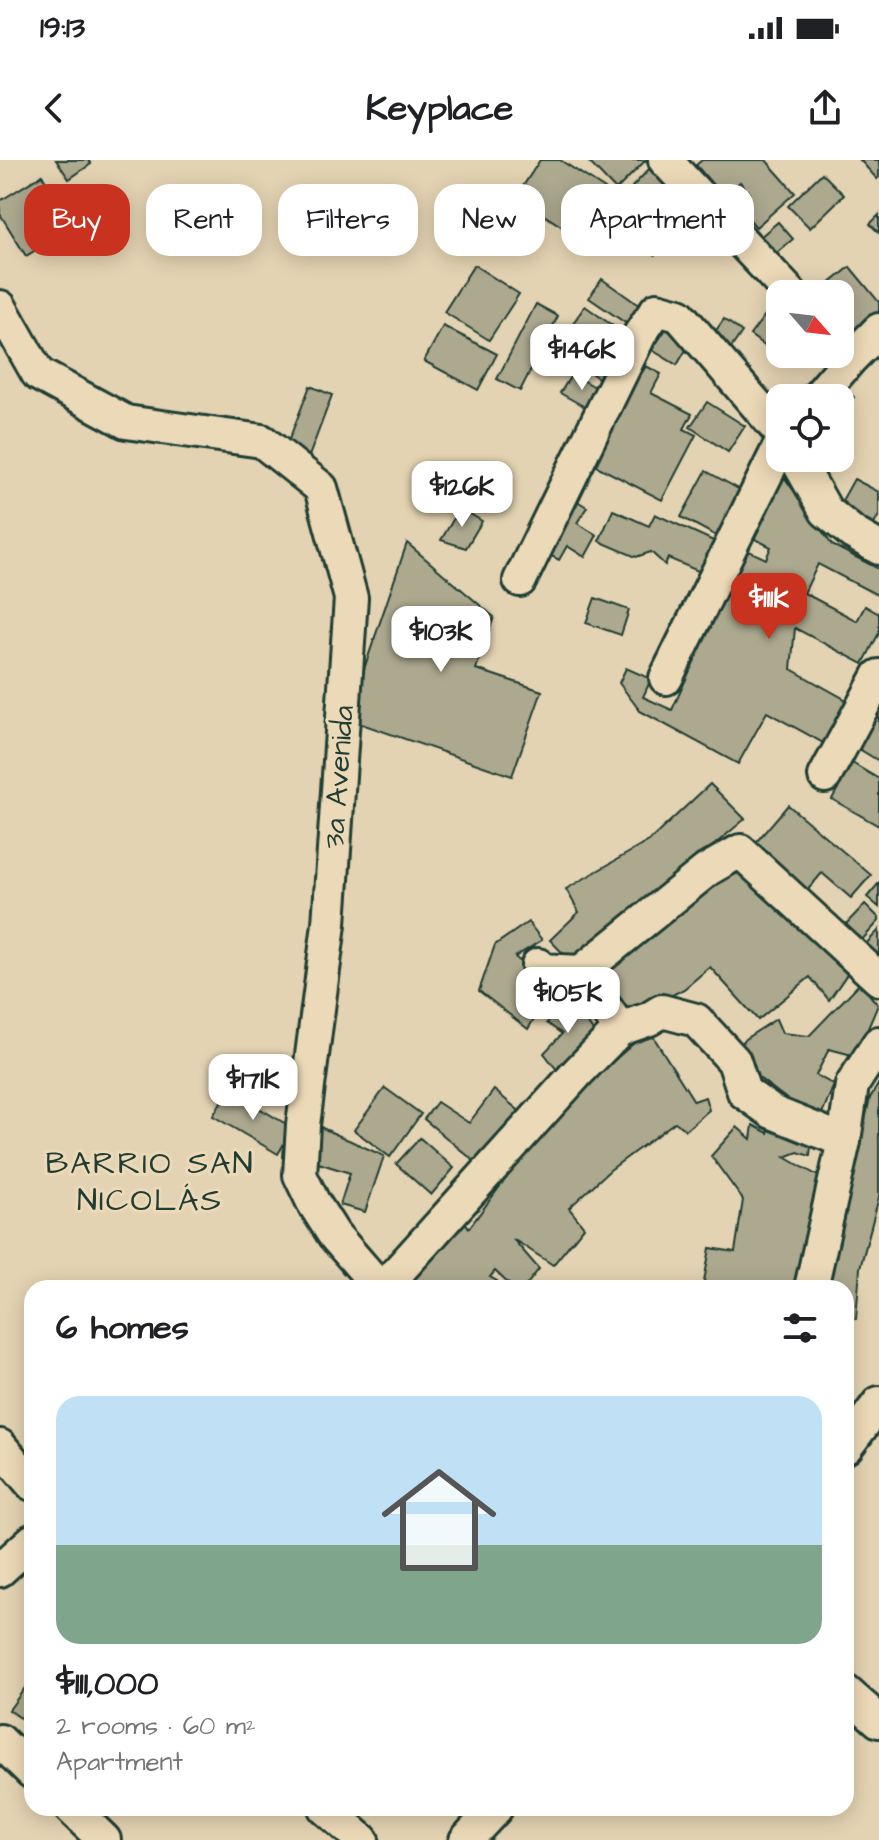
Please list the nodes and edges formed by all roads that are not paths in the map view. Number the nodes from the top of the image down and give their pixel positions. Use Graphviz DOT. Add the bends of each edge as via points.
graph roads {
  1 [pos="665,160"];
  2 [pos="778,280"];
  3 [pos="0,307"];
  4 [pos="879,330"];
  5 [pos="854,347"];
  6 [pos="766,416"];
  7 [pos="767,472"];
  8 [pos="804,472"];
  9 [pos="879,548"];
  10 [pos="520,580"];
  11 [pos="666,678"];
  12 [pos="877,687"];
  13 [pos="825,776"];
  14 [pos="538,965"];
  15 [pos="581,972"];
  16 [pos="879,979"];
  17 [pos="620,1029"];
  18 [pos="879,1043"];
  19 [pos="844,1141"];
  20 [pos="375,1280"];
  21 [pos="389,1280"];
  22 [pos="813,1280"];
  23 [pos="879,1403"];
  24 [pos="854,1436"];
  25 [pos="0,1446"];
  26 [pos="24,1474"];
  27 [pos="24,1548"];
  28 [pos="0,1570"];
  29 [pos="854,1699"];
  30 [pos="879,1721"];
  31 [pos="0,1741"];
  32 [pos="24,1764"];
  33 [pos="79,1816"];
  34 [pos="334,1816"];
  35 [pos="488,1816"];
  36 [pos="104,1840"];
  37 [pos="362,1840"];
  38 [pos="466,1840"];
  1 -- 2 [label="street"];
  3 -- 20 [label="street, 3a Avenida" via="38,374 126,422 262,441 321,488 351,598 329,924 300,1175 334,1235"];
  4 -- 5 [label="street"];
  6 -- 10 [label="street" via="679,315 657,309"];
  7 -- 11 [label="street"];
  8 -- 9 [label="street" via="826,511"];
  12 -- 13 [label="street"];
  14 -- 15 [label="street" via="540,970"];
  15 -- 16 [label="street" via="707,870 740,851"];
  15 -- 17 [label="street"];
  17 -- 19 [label="street" via="662,1011 696,1020 734,1061 744,1092 772,1112"];
  17 -- 21 [label="street"];
  18 -- 19 [label="street" via="852,1085"];
  19 -- 22 [label="street"];
  23 -- 24 [label="street"];
  25 -- 26 [label="street"];
  27 -- 28 [label="street"];
  29 -- 30 [label="street"];
  31 -- 32 [label="street"];
  33 -- 36 [label="street"];
  34 -- 37 [label="street"];
  35 -- 38 [label="street"];
}
